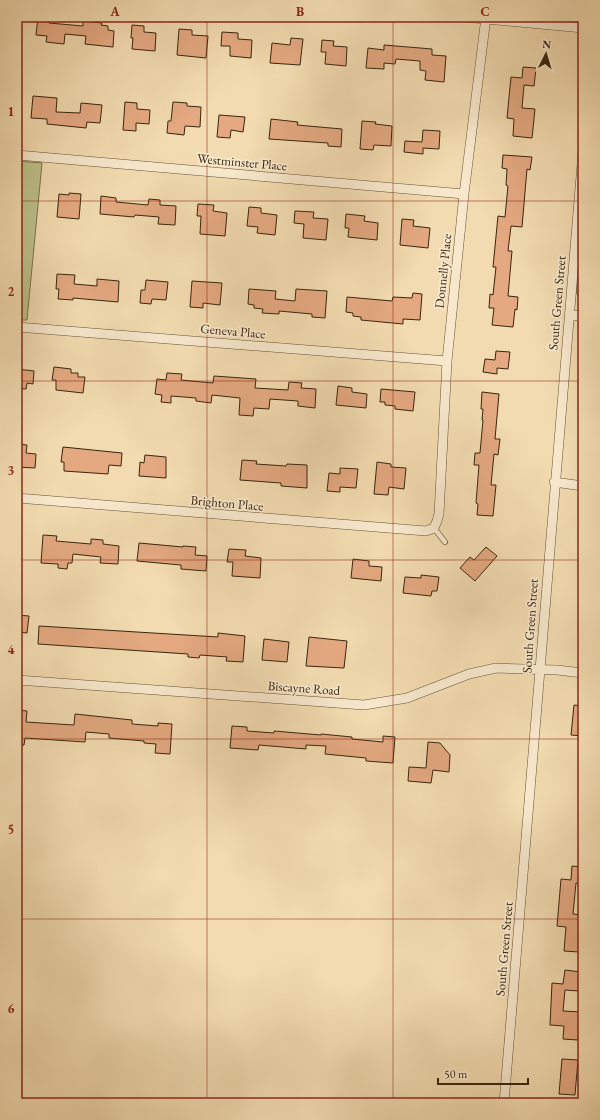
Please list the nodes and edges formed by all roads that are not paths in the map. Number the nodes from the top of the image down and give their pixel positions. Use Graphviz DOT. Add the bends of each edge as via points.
graph roads {
  1 [pos="464,17"];
  2 [pos="486,18"];
  3 [pos="583,28"];
  4 [pos="583,152"];
  5 [pos="17,155"];
  6 [pos="464,194"];
  7 [pos="583,315"];
  8 [pos="569,316"];
  9 [pos="17,327"];
  10 [pos="447,361"];
  11 [pos="554,482"];
  12 [pos="583,486"];
  13 [pos="17,498"];
  14 [pos="434,528"];
  15 [pos="445,542"];
  16 [pos="540,669"];
  17 [pos="583,672"];
  18 [pos="17,680"];
  19 [pos="504,1103"];
  1 -- 2 [label="street"];
  2 -- 3 [label="street"];
  2 -- 6 [label="street, Donnelly Place"];
  4 -- 8 [label="street, South Green Street"];
  5 -- 6 [label="street, Westminster Place"];
  6 -- 10 [label="street, Donnelly Place"];
  7 -- 8 [label="street"];
  8 -- 11 [label="street, South Green Street"];
  9 -- 10 [label="street, Geneva Place"];
  10 -- 14 [label="street, Donnelly Place" via="439,514"];
  11 -- 12 [label="street"];
  11 -- 16 [label="street, South Green Street"];
  13 -- 14 [label="street, Brighton Place" via="372,528 426,531"];
  14 -- 15 [label="lane"];
  16 -- 17 [label="street, Biscayne Road"];
  16 -- 18 [label="street, Biscayne Road" via="496,668 469,674 407,698 364,705"];
  16 -- 19 [label="street, South Green Street"];
}
